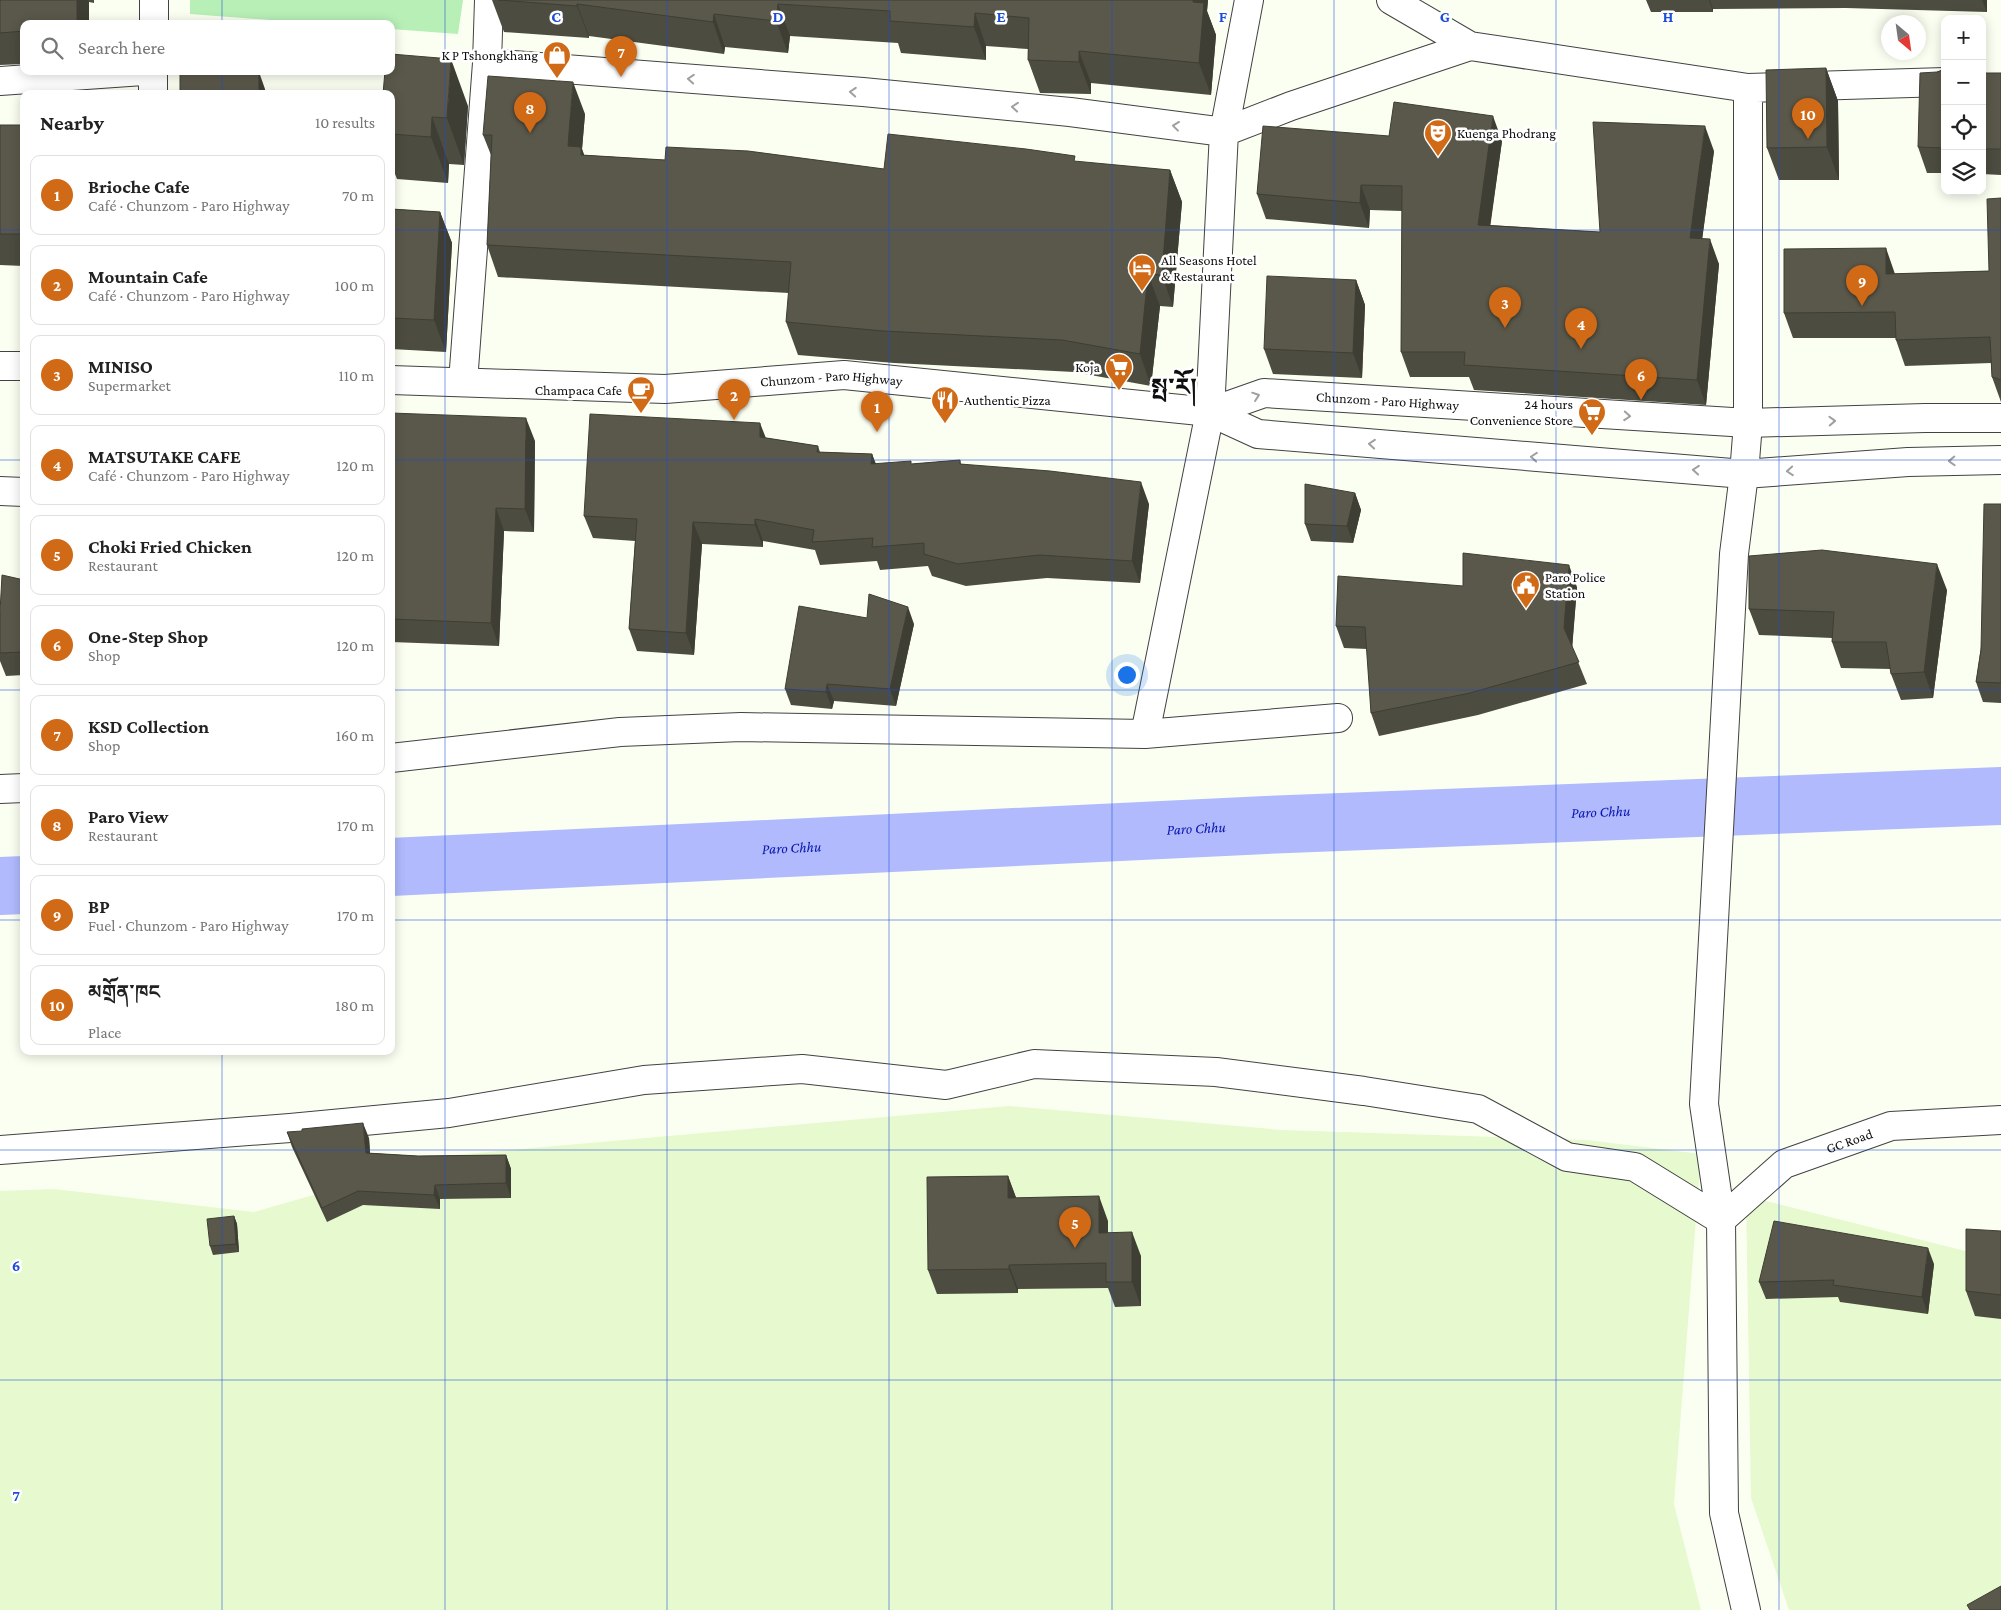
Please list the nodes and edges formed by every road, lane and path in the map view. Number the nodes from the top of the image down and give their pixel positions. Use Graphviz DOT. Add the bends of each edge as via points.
graph roads {
  1 [pos="154,0"];
  2 [pos="489,0"];
  3 [pos="1249,0"];
  4 [pos="1391,0"];
  5 [pos="154,20"];
  6 [pos="1470,46"];
  7 [pos="487,63"];
  8 [pos="86,75"];
  9 [pos="154,75"];
  10 [pos="0,81"];
  11 [pos="1941,82"];
  12 [pos="1748,88"];
  13 [pos="153,90"];
  14 [pos="1224,132"];
  15 [pos="0,366"];
  16 [pos="20,366"];
  17 [pos="395,380"];
  18 [pos="463,382"];
  19 [pos="1210,412"];
  20 [pos="2001,418"];
  21 [pos="1748,423"];
  22 [pos="2001,460"];
  23 [pos="1744,474"];
  24 [pos="0,492"];
  25 [pos="20,492"];
  26 [pos="1338,718"];
  27 [pos="1144,734"];
  28 [pos="395,758"];
  29 [pos="20,788"];
  30 [pos="0,789"];
  31 [pos="2001,1120"];
  32 [pos="0,1150"];
  33 [pos="1721,1220"];
  34 [pos="1746,1610"];
  1 -- 5 [label="street"];
  2 -- 7 [label="street"];
  3 -- 14 [label="street"];
  4 -- 6 [label="street"];
  6 -- 12 [label="street"];
  6 -- 14 [label="street"];
  14 -- 7 [label="street, one-way" via="1070,112 873,93"];
  7 -- 18 [label="street"];
  8 -- 10 [label="street"];
  9 -- 13 [label="street"];
  11 -- 12 [label="street"];
  12 -- 21 [label="street"];
  14 -- 19 [label="street"];
  15 -- 16 [label="street"];
  17 -- 18 [label="street, Chunzom - Paro Highway"];
  18 -- 19 [label="street, Chunzom - Paro Highway" via="666,389 844,375"];
  19 -- 21 [label="street, Chunzom - Paro Highway, one-way" via="1264,393"];
  23 -- 19 [label="street, Chunzom - Paro Highway, one-way" via="1258,434"];
  19 -- 27 [label="street"];
  21 -- 20 [label="street, Chunzom - Paro Highway, one-way"];
  21 -- 23 [label="street"];
  22 -- 23 [label="street, Chunzom - Paro Highway, one-way" via="1908,462"];
  23 -- 33 [label="street" via="1734,554 1704,1104"];
  24 -- 25 [label="street"];
  26 -- 27 [label="street"];
  27 -- 28 [label="street" via="741,727 620,732"];
  29 -- 30 [label="street"];
  31 -- 33 [label="street, GC Road" via="1891,1126 1873,1132 1784,1164"];
  32 -- 33 [label="street" via="448,1113 644,1080 802,1070 946,1085 1044,1064 1216,1072 1364,1090 1478,1109 1567,1157 1635,1167"];
  33 -- 34 [label="street" via="1724,1513"];
}
